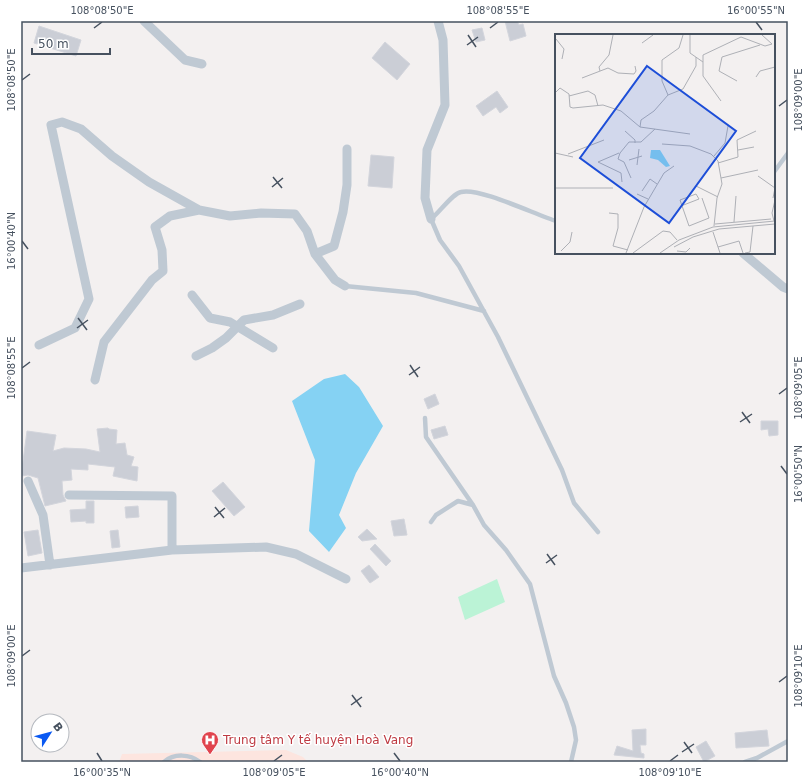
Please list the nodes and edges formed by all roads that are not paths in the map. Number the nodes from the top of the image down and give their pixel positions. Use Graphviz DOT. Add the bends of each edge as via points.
graph roads {
  1 [pos="144,21"];
  2 [pos="438,21"];
  3 [pos="202,64"];
  4 [pos="347,149"];
  5 [pos="788,153"];
  6 [pos="775,171"];
  7 [pos="199,210"];
  8 [pos="431,219"];
  9 [pos="555,221"];
  10 [pos="315,254"];
  11 [pos="744,254"];
  12 [pos="345,286"];
  13 [pos="788,289"];
  14 [pos="192,295"];
  15 [pos="300,304"];
  16 [pos="484,311"];
  17 [pos="237,327"];
  18 [pos="39,345"];
  19 [pos="273,348"];
  20 [pos="196,356"];
  21 [pos="95,380"];
  22 [pos="425,418"];
  23 [pos="28,481"];
  24 [pos="69,494"];
  25 [pos="473,505"];
  26 [pos="431,522"];
  27 [pos="598,532"];
  28 [pos="172,550"];
  29 [pos="50,565"];
  30 [pos="21,568"];
  31 [pos="346,579"];
  32 [pos="788,741"];
  33 [pos="164,762"];
  34 [pos="200,762"];
  35 [pos="571,762"];
  36 [pos="745,762"];
  1 -- 3 [label="street" via="185,60"];
  2 -- 8 [label="street" via="443,40 445,105 427,150 425,198"];
  4 -- 10 [label="street" via="347,185 334,246"];
  5 -- 6 [label="lane"];
  7 -- 10 [label="street" via="230,216 261,213 295,214 307,231"];
  7 -- 18 [label="street" via="149,182 112,156 81,129 62,122 51,125 89,299 76,328"];
  7 -- 21 [label="street" via="170,216 155,227 162,250 163,271 152,280 104,342"];
  8 -- 9 [label="lane" via="450,199 461,192 477,192"];
  8 -- 16 [label="lane" via="440,240 459,266"];
  10 -- 12 [label="street" via="335,280"];
  11 -- 13 [label="street"];
  12 -- 16 [label="lane" via="416,293"];
  14 -- 17 [label="street" via="210,318 230,322"];
  15 -- 17 [label="street" via="272,315 244,320"];
  16 -- 27 [label="lane" via="562,470 574,503"];
  17 -- 19 [label="street"];
  17 -- 20 [label="street" via="212,348"];
  22 -- 25 [label="lane" via="426,436"];
  23 -- 29 [label="street" via="43,515"];
  24 -- 28 [label="street" via="172,496"];
  25 -- 26 [label="lane" via="458,501 436,515"];
  25 -- 35 [label="lane" via="484,524 530,584 554,676 574,727 576,740"];
  28 -- 29 [label="street"];
  28 -- 31 [label="street" via="275,548 296,554"];
  29 -- 30 [label="street"];
  32 -- 36 [label="lane"];
  33 -- 34 [label="lane" via="176,756 193,757"];
}
